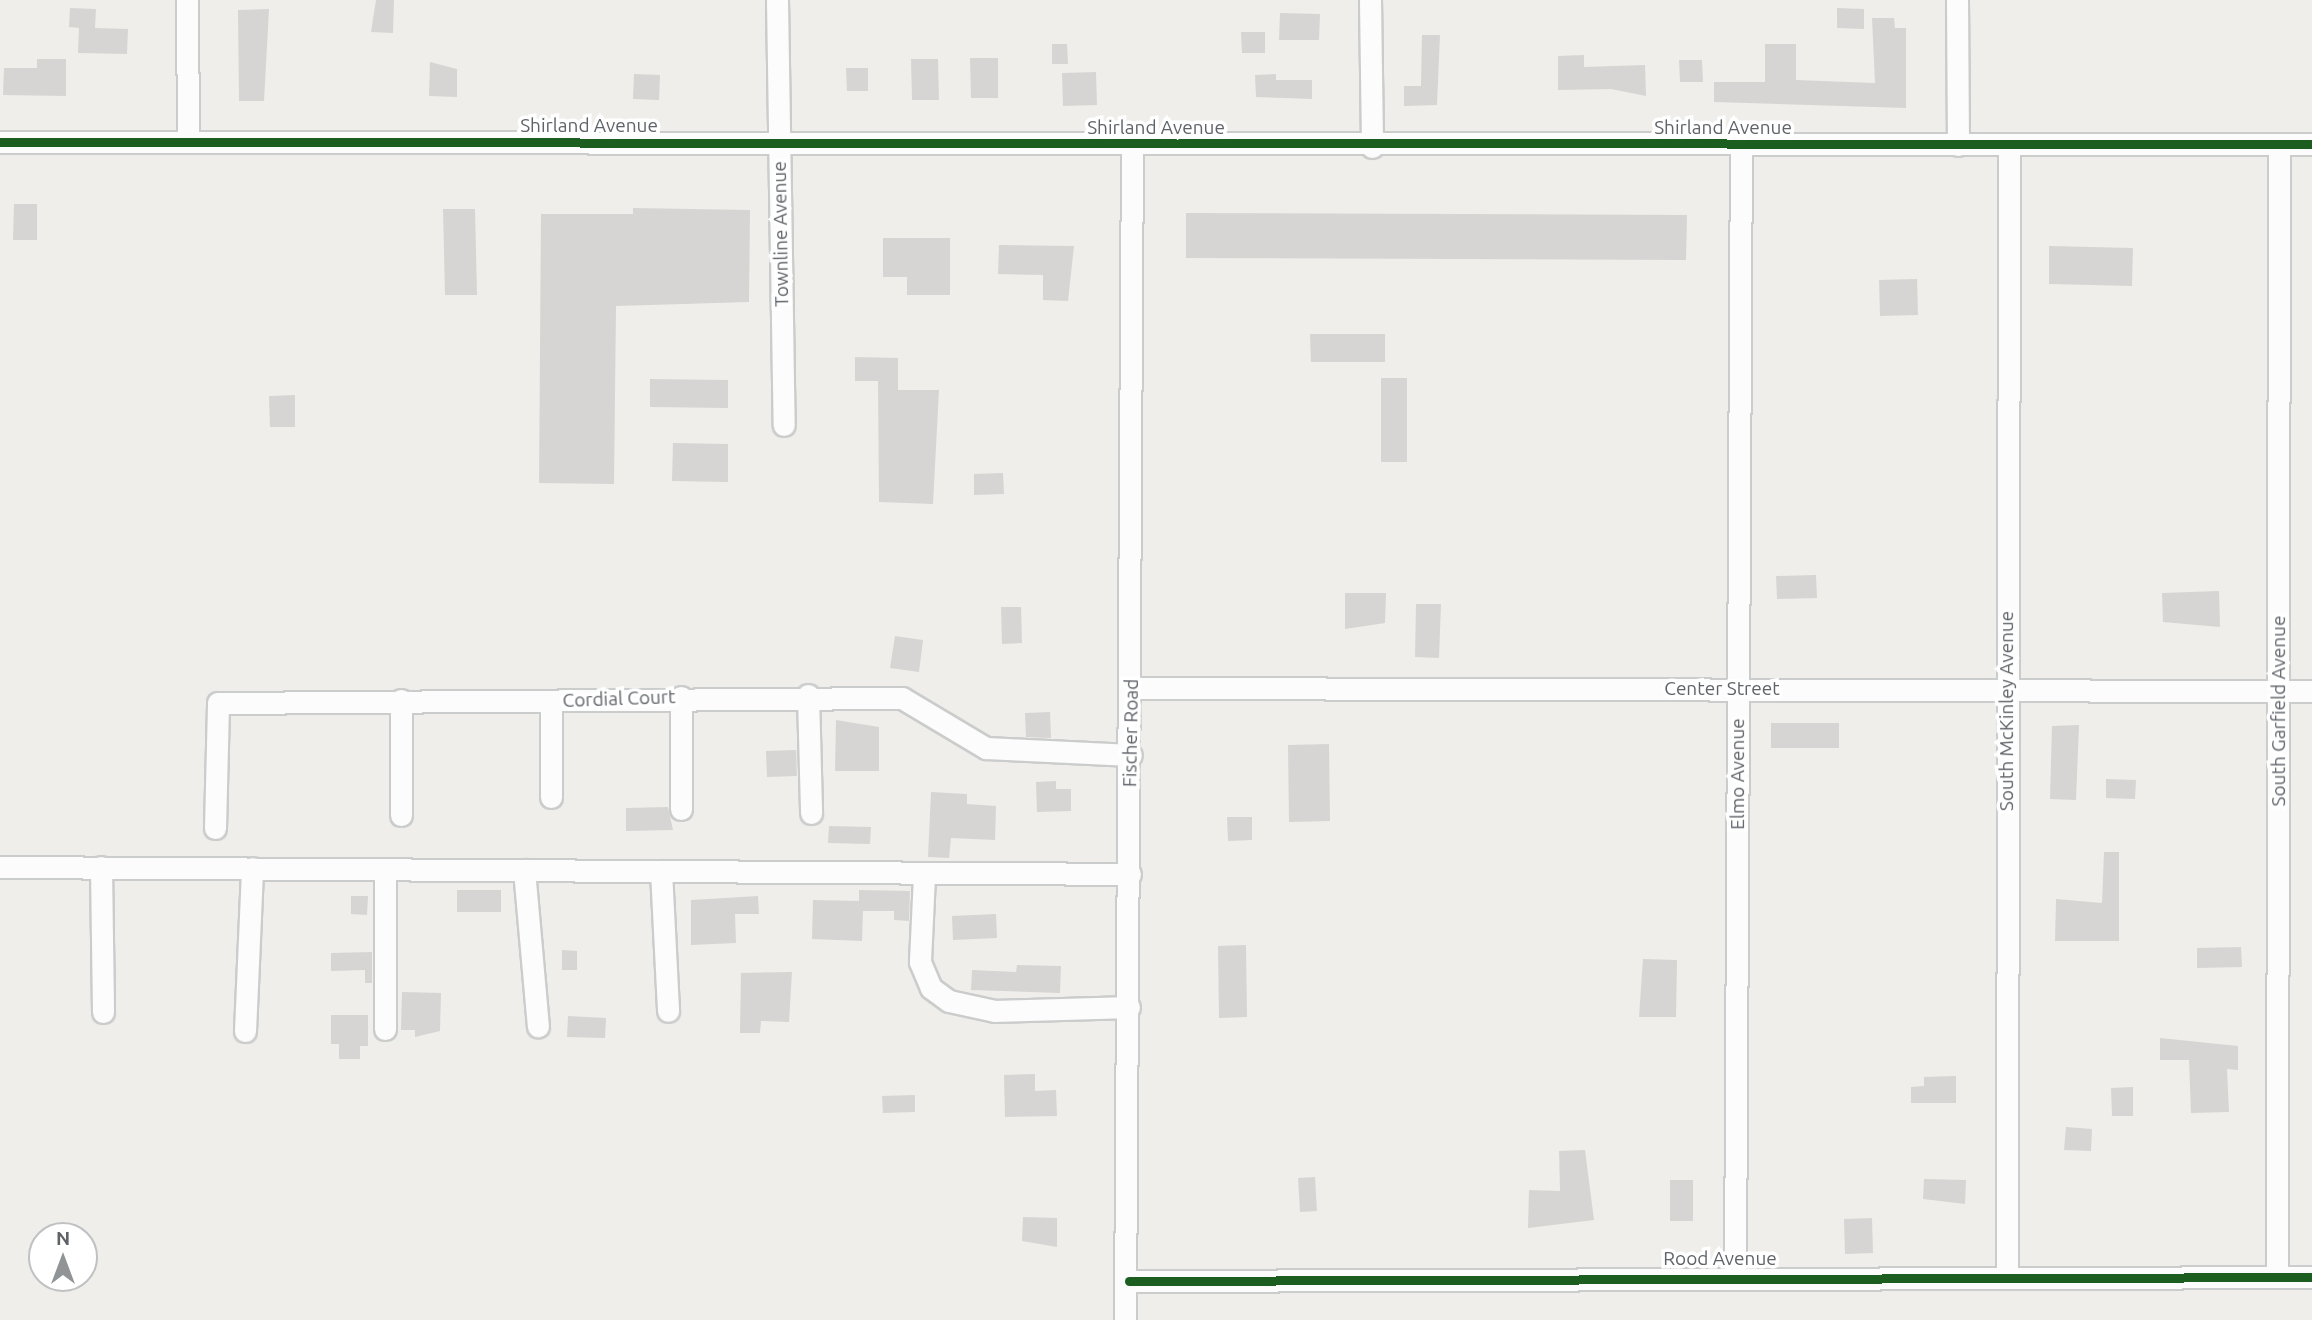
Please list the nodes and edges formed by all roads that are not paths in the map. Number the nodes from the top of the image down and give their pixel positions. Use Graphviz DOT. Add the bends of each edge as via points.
graph roads {
  1 [pos="187,0"];
  2 [pos="777,0"];
  3 [pos="1370,0"];
  4 [pos="1957,0"];
  5 [pos="0,142"];
  6 [pos="188,142"];
  7 [pos="780,143"];
  8 [pos="2279,144"];
  9 [pos="2312,144"];
  10 [pos="1132,145"];
  11 [pos="1741,145"];
  12 [pos="1958,145"];
  13 [pos="2008,146"];
  14 [pos="1372,147"];
  15 [pos="784,425"];
  16 [pos="1132,688"];
  17 [pos="2006,688"];
  18 [pos="1738,689"];
  19 [pos="2279,691"];
  20 [pos="2312,691"];
  21 [pos="807,695"];
  22 [pos="681,697"];
  23 [pos="401,700"];
  24 [pos="551,701"];
  25 [pos="1131,755"];
  26 [pos="551,797"];
  27 [pos="681,809"];
  28 [pos="811,813"];
  29 [pos="401,815"];
  30 [pos="215,828"];
  31 [pos="0,867"];
  32 [pos="101,867"];
  33 [pos="253,868"];
  34 [pos="524,870"];
  35 [pos="385,871"];
  36 [pos="661,871"];
  37 [pos="1130,874"];
  38 [pos="924,876"];
  39 [pos="1129,1007"];
  40 [pos="668,1011"];
  41 [pos="103,1012"];
  42 [pos="538,1026"];
  43 [pos="385,1029"];
  44 [pos="244,1031"];
  45 [pos="1735,1276"];
  46 [pos="2007,1276"];
  47 [pos="2277,1277"];
  48 [pos="2312,1277"];
  49 [pos="1129,1281"];
  50 [pos="1125,1320"];
  1 -- 6 [label="street"];
  2 -- 7 [label="street, Townline Avenue"];
  3 -- 14 [label="street"];
  4 -- 12 [label="street"];
  5 -- 6 [label="street, Shirland Avenue"];
  6 -- 7 [label="street, Shirland Avenue"];
  7 -- 10 [label="street, Shirland Avenue"];
  7 -- 15 [label="street, Townline Avenue"];
  8 -- 9 [label="street, Shirland Avenue"];
  8 -- 13 [label="street, Shirland Avenue"];
  8 -- 19 [label="street, South Garfield Avenue"];
  10 -- 14 [label="street, Shirland Avenue"];
  10 -- 16 [label="street, Fischer Road"];
  11 -- 12 [label="street, Shirland Avenue"];
  11 -- 14 [label="street, Shirland Avenue"];
  11 -- 18 [label="street, Elmo Avenue"];
  12 -- 13 [label="street, Shirland Avenue"];
  13 -- 17 [label="street, South McKinley Avenue"];
  16 -- 18 [label="street, Center Street"];
  16 -- 25 [label="street, Fischer Road"];
  17 -- 18 [label="street, Center Street"];
  17 -- 19 [label="street, Center Street"];
  17 -- 46 [label="street, South McKinley Avenue"];
  18 -- 45 [label="street, Elmo Avenue"];
  19 -- 20 [label="street, Center Street"];
  19 -- 47 [label="street, South Garfield Avenue"];
  21 -- 22 [label="street, Cordial Court"];
  21 -- 25 [label="street, Cordial Court" via="902,698 986,748"];
  21 -- 28 [label="street"];
  22 -- 24 [label="street, Cordial Court"];
  22 -- 27 [label="street"];
  23 -- 24 [label="street, Cordial Court"];
  23 -- 29 [label="street"];
  23 -- 30 [label="street, Cordial Court" via="218,703"];
  24 -- 26 [label="street"];
  25 -- 37 [label="street, Fischer Road"];
  31 -- 32 [label="street"];
  32 -- 33 [label="street"];
  32 -- 41 [label="street"];
  33 -- 35 [label="street"];
  33 -- 44 [label="street"];
  34 -- 35 [label="street"];
  34 -- 36 [label="street"];
  34 -- 42 [label="street"];
  35 -- 43 [label="street"];
  36 -- 38 [label="street"];
  36 -- 40 [label="street"];
  37 -- 38 [label="street"];
  37 -- 39 [label="street, Fischer Road"];
  38 -- 39 [label="street" via="920,961 931,988 967,1008 995,1011"];
  39 -- 49 [label="street, Fischer Road"];
  45 -- 46 [label="street, Rood Avenue"];
  45 -- 49 [label="street, Rood Avenue"];
  46 -- 47 [label="street, Rood Avenue"];
  47 -- 48 [label="street, Rood Avenue"];
  49 -- 50 [label="street, Fischer Road"];
}
